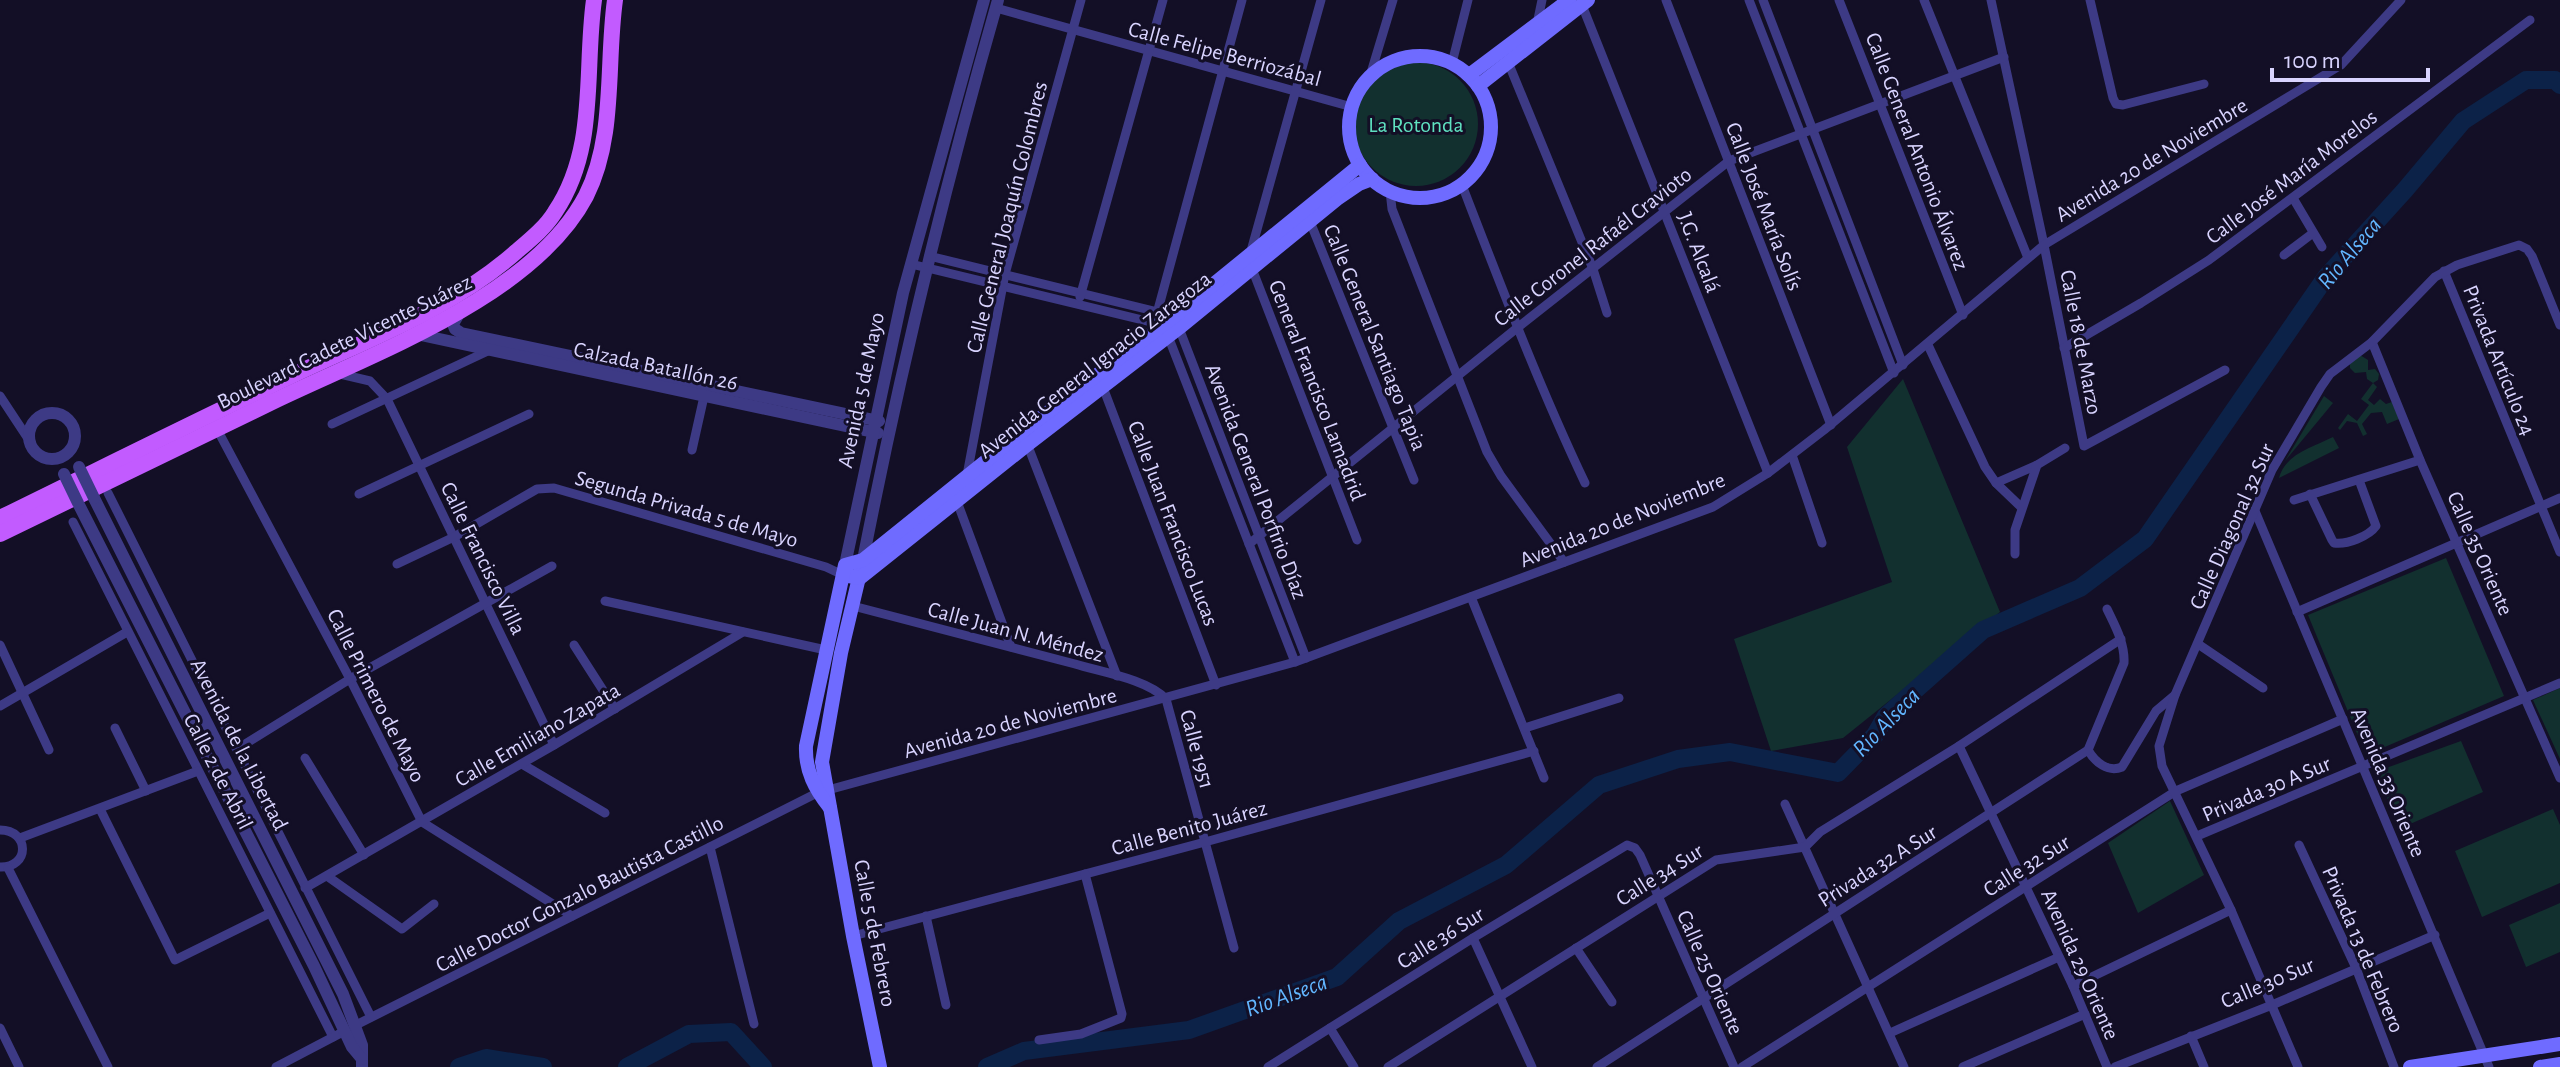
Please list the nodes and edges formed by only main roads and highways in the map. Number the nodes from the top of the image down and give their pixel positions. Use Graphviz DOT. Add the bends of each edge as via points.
graph roads {
  1 [pos="594,0"];
  2 [pos="615,0"];
  3 [pos="1580,1"];
  4 [pos="1537,32"];
  5 [pos="1474,80"];
  6 [pos="1360,165"];
  7 [pos="1372,179"];
  8 [pos="1308,215"];
  9 [pos="1165,324"];
  10 [pos="960,490"];
  11 [pos="0,518"];
  12 [pos="0,534"];
  13 [pos="863,560"];
  14 [pos="844,570"];
  15 [pos="860,578"];
  16 [pos="822,791"];
  17 [pos="2560,1044"];
  18 [pos="2488,1061"];
  19 [pos="2560,1064"];
  20 [pos="880,1067"];
  21 [pos="2410,1067"];
  22 [pos="2540,1067"];
  1 -- 11 [label="main road, Boulevard Cadete Vicente Suárez" via="587,126 574,174 555,213 501,266 407,323"];
  2 -- 12 [label="main road, Boulevard Cadete Vicente Suárez" via="598,164 586,195 547,250 515,276 416,334"];
  3 -- 4 [label="main road"];
  4 -- 5 [label="main road"];
  4 -- 5 [label="main road" via="1508,62"];
  5 -- 6 [label="main road" via="1452,63 1418,56 1400,59 1370,76 1352,107 1350,136"];
  5 -- 7 [label="main road" via="1489,111 1491,139 1476,172 1462,185 1434,197 1404,196"];
  6 -- 7 [label="main road"];
  6 -- 8 [label="main road, Avenida General Ignacio Zaragoza"];
  7 -- 8 [label="main road, Avenida General Ignacio Zaragoza"];
  8 -- 9 [label="main road, Avenida General Ignacio Zaragoza" via="1251,253"];
  8 -- 9 [label="main road, Avenida General Ignacio Zaragoza" via="1251,268"];
  9 -- 10 [label="main road, Avenida General Ignacio Zaragoza"];
  10 -- 13 [label="main road, Avenida General Ignacio Zaragoza"];
  10 -- 15 [label="main road, Avenida General Ignacio Zaragoza"];
  13 -- 14 [label="main road, Avenida General Ignacio Zaragoza"];
  13 -- 15 [label="main road, Avenida 5 de Mayo"];
  14 -- 15 [label="main road"];
  14 -- 16 [label="main road, Avenida 5 de Mayo" via="806,746 805,761"];
  15 -- 16 [label="main road, Avenida 5 de Mayo" via="823,749"];
  16 -- 20 [label="main road, Calle 5 de Febrero" via="830,808"];
  17 -- 18 [label="main road"];
  18 -- 21 [label="main road"];
  19 -- 22 [label="main road"];
}
